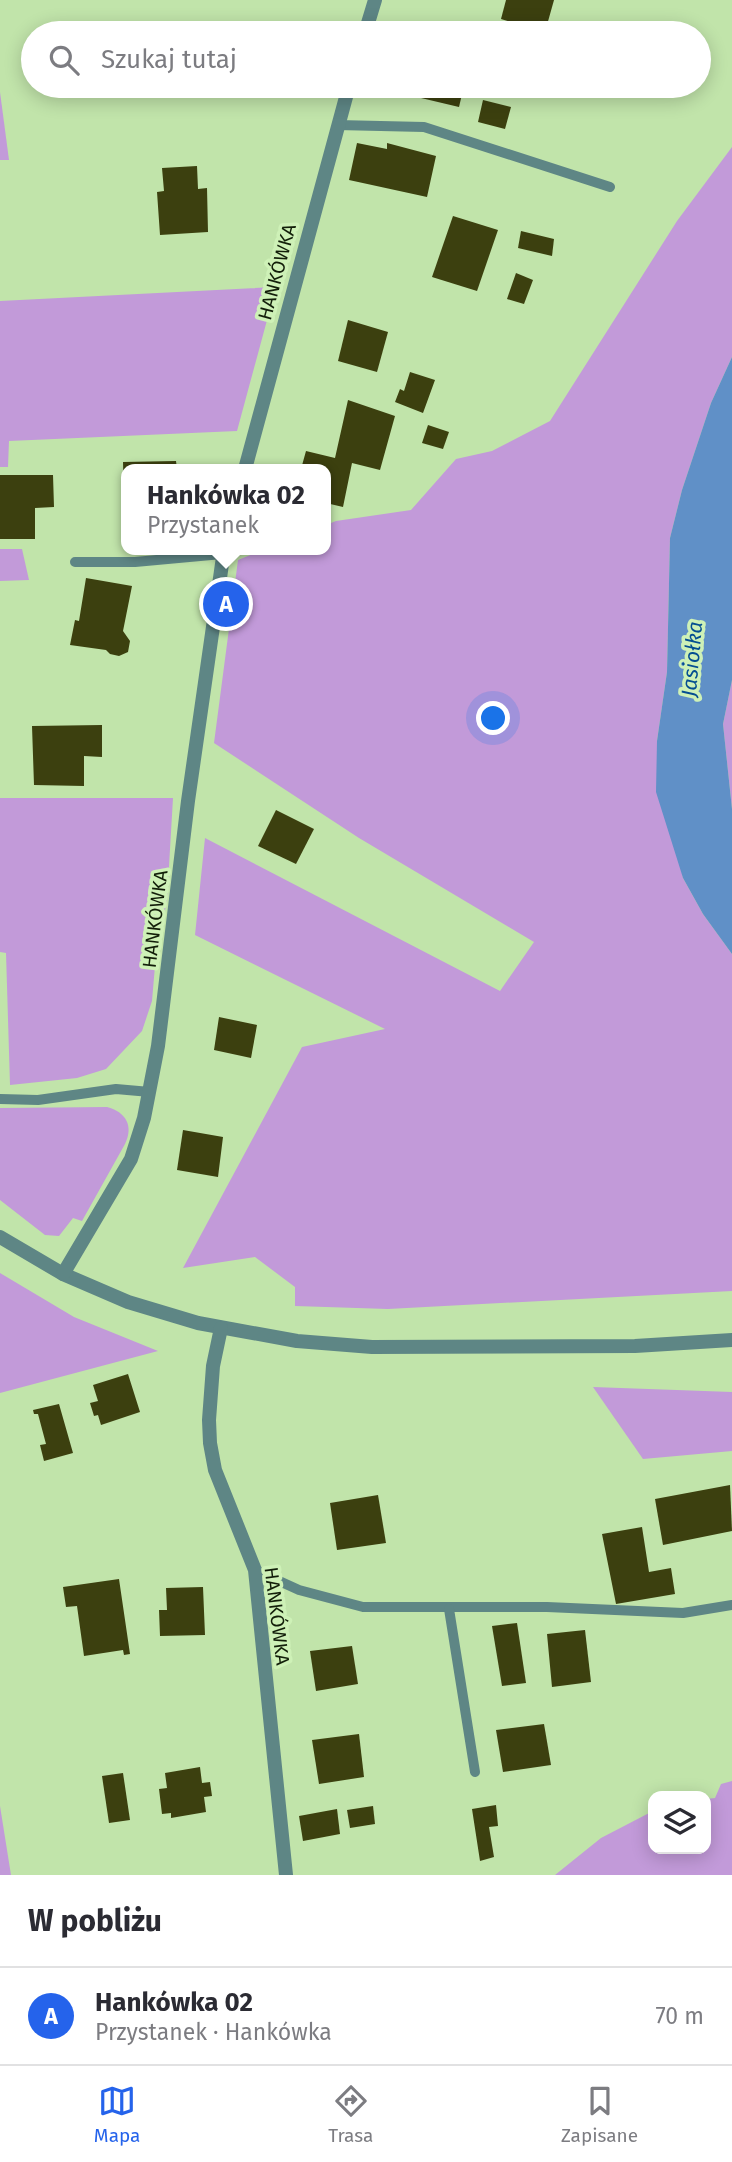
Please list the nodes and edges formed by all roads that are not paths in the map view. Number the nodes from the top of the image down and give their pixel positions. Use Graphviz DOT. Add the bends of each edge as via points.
graph roads {
  1 [pos="375,0"];
  2 [pos="369,21"];
  3 [pos="345,98"];
  4 [pos="337,125"];
  5 [pos="610,187"];
  6 [pos="246,464"];
  7 [pos="197,555"];
  8 [pos="223,555"];
  9 [pos="75,562"];
  10 [pos="150,1092"];
  11 [pos="0,1099"];
  12 [pos="0,1237"];
  13 [pos="63,1273"];
  14 [pos="221,1328"];
  15 [pos="732,1339"];
  16 [pos="255,1570"];
  17 [pos="732,1605"];
  18 [pos="449,1609"];
  19 [pos="475,1772"];
  20 [pos="286,1875"];
  1 -- 2 [label="street"];
  3 -- 4 [label="street, HANKÓWKA"];
  4 -- 5 [label="lane" via="424,127"];
  4 -- 6 [label="street, HANKÓWKA"];
  7 -- 9 [label="lane"];
  8 -- 10 [label="street, HANKÓWKA"];
  10 -- 11 [label="lane" via="116,1089 38,1100"];
  10 -- 13 [label="street, HANKÓWKA" via="131,1159"];
  12 -- 13 [label="street"];
  13 -- 14 [label="street" via="128,1302"];
  14 -- 15 [label="street" via="372,1347 635,1346"];
  14 -- 16 [label="street, HANKÓWKA" via="213,1366 210,1443 215,1470"];
  16 -- 18 [label="lane" via="299,1590 363,1607"];
  16 -- 20 [label="street, HANKÓWKA"];
  17 -- 18 [label="lane" via="683,1613"];
  18 -- 19 [label="lane"];
}
